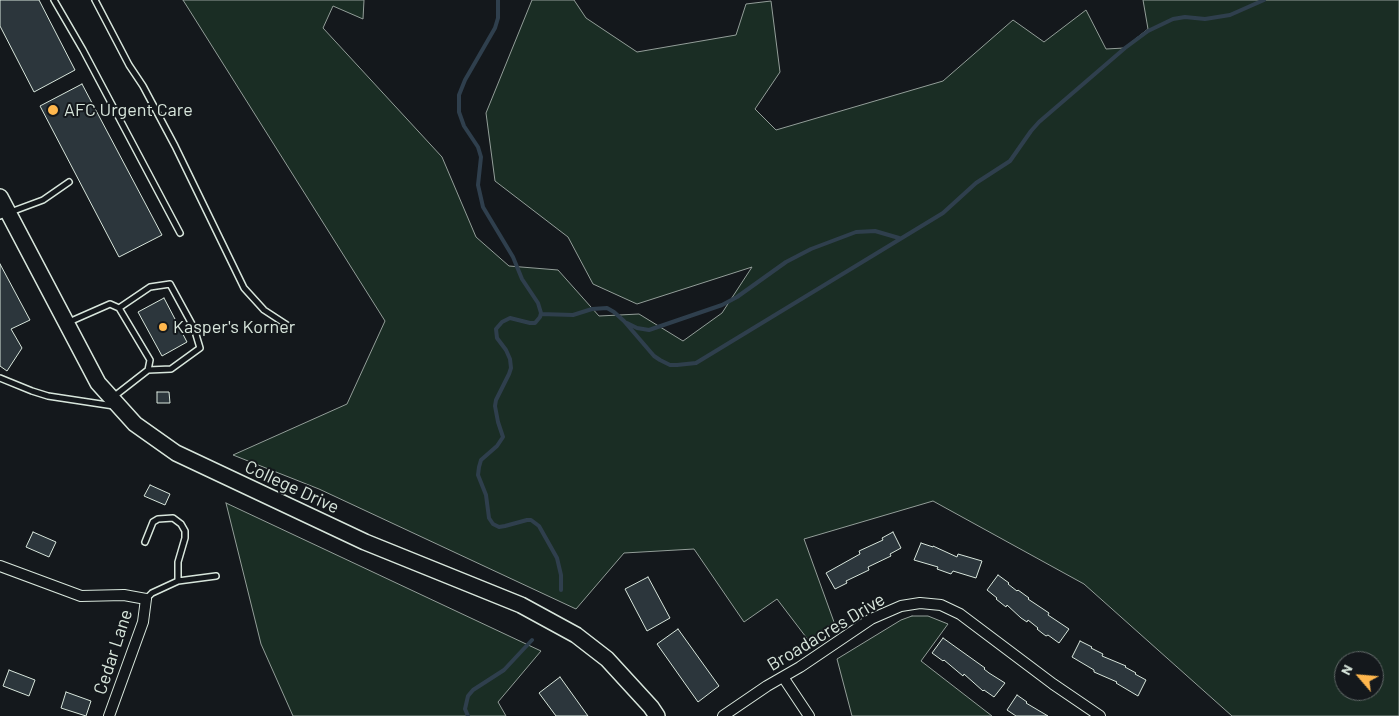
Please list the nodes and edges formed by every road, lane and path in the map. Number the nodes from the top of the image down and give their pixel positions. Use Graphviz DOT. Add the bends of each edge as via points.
graph roads {
  1 [pos="54,0"];
  2 [pos="95,0"];
  3 [pos="68,182"];
  4 [pos="0,197"];
  5 [pos="4,214"];
  6 [pos="180,234"];
  7 [pos="119,308"];
  8 [pos="66,323"];
  9 [pos="287,324"];
  10 [pos="148,370"];
  11 [pos="0,378"];
  12 [pos="116,403"];
  13 [pos="145,542"];
  14 [pos="0,566"];
  15 [pos="216,576"];
  16 [pos="178,581"];
  17 [pos="146,599"];
  18 [pos="783,677"];
  19 [pos="109,716"];
  20 [pos="657,716"];
  21 [pos="723,716"];
  22 [pos="809,716"];
  23 [pos="1100,716"];
  1 -- 6 [label="lane"];
  2 -- 9 [label="lane" via="176,146 244,288 264,310"];
  3 -- 5 [label="lane" via="43,200"];
  4 -- 5 [label="main road, College Drive"];
  5 -- 8 [label="main road, College Drive"];
  7 -- 8 [label="lane" via="110,304"];
  7 -- 10 [label="lane" via="150,360"];
  7 -- 10 [label="lane" via="150,287 170,284 194,328 200,348 171,369"];
  8 -- 12 [label="main road, College Drive" via="98,383"];
  10 -- 12 [label="lane"];
  11 -- 12 [label="lane" via="48,396"];
  12 -- 20 [label="main road, College Drive" via="135,424 176,453 365,542 521,605 576,635 606,659"];
  13 -- 16 [label="lane" via="153,522 173,518 180,524 185,538 178,562"];
  14 -- 17 [label="street, Cedar Lane" via="81,596 124,595"];
  15 -- 16 [label="lane"];
  16 -- 17 [label="lane"];
  17 -- 19 [label="street, Cedar Lane" via="143,622"];
  18 -- 21 [label="street, Broadacres Drive"];
  18 -- 22 [label="street"];
  18 -- 23 [label="street, Broadacres Drive" via="891,609 920,603 941,605 960,614"];
}
